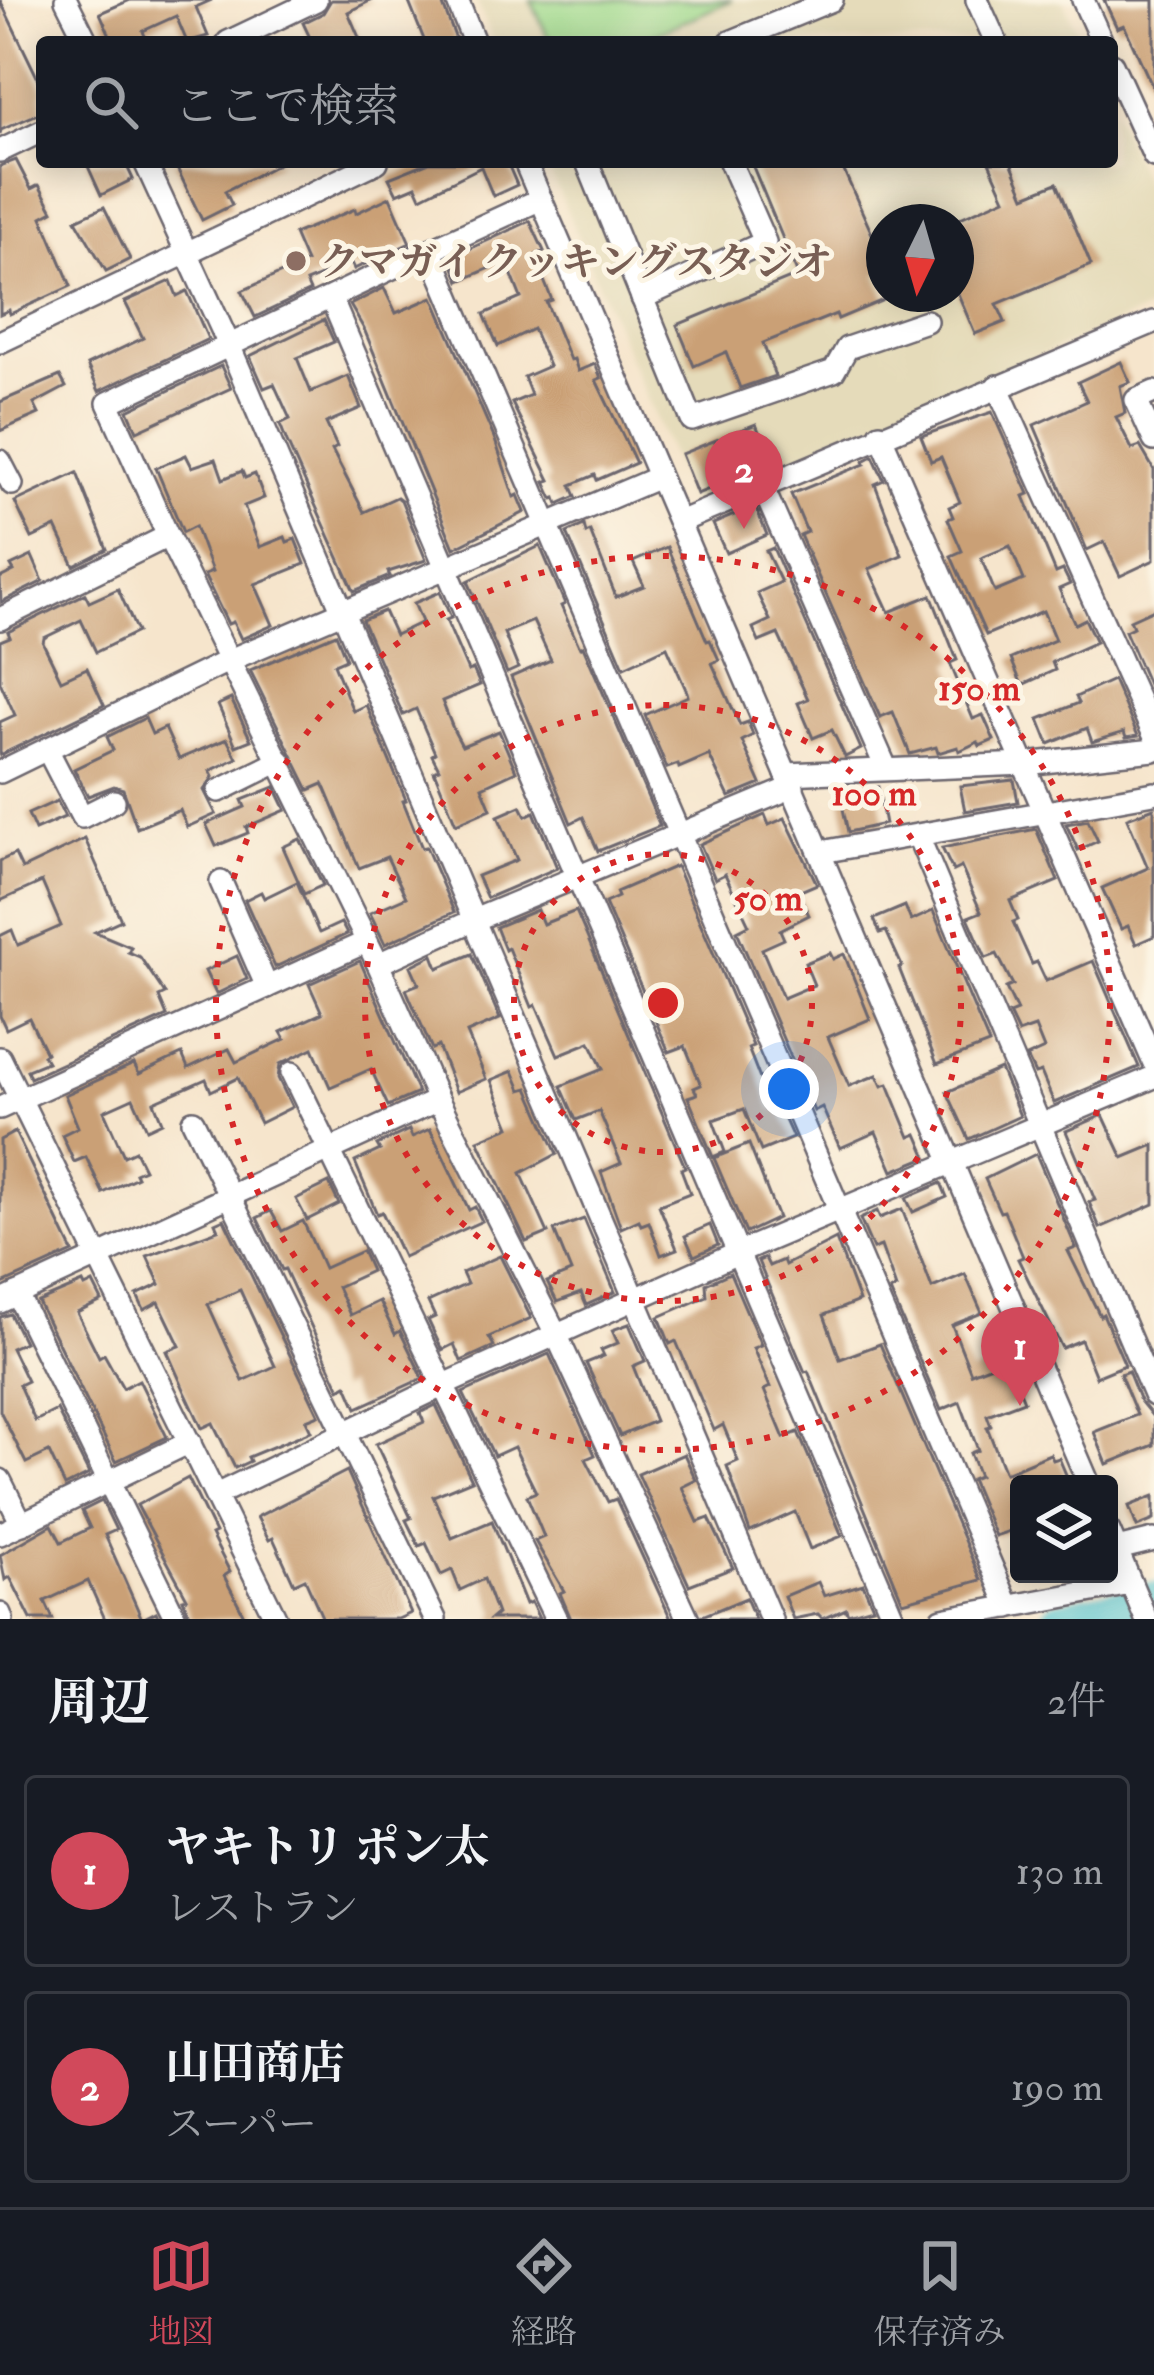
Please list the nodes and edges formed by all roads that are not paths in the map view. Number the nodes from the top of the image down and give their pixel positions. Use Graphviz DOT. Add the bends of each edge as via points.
graph roads {
  1 [pos="66,0"];
  2 [pos="316,0"];
  3 [pos="457,0"];
  4 [pos="832,0"];
  5 [pos="977,0"];
  6 [pos="1083,0"];
  7 [pos="84,36"];
  8 [pos="241,36"];
  9 [pos="472,36"];
  10 [pos="745,36"];
  11 [pos="993,36"];
  12 [pos="1099,36"];
  13 [pos="1118,77"];
  14 [pos="36,134"];
  15 [pos="0,151"];
  16 [pos="1154,156"];
  17 [pos="149,168"];
  18 [pos="365,168"];
  19 [pos="528,168"];
  20 [pos="588,168"];
  21 [pos="733,168"];
  22 [pos="541,199"];
  23 [pos="430,250"];
  24 [pos="188,253"];
  25 [pos="331,298"];
  26 [pos="642,298"];
  27 [pos="926,321"];
  28 [pos="1154,322"];
  29 [pos="0,342"];
  30 [pos="230,347"];
  31 [pos="997,386"];
  32 [pos="1154,392"];
  33 [pos="880,434"];
  34 [pos="1154,440"];
  35 [pos="0,461"];
  36 [pos="659,477"];
  37 [pos="12,484"];
  38 [pos="762,486"];
  39 [pos="679,522"];
  40 [pos="547,523"];
  41 [pos="168,536"];
  42 [pos="447,566"];
  43 [pos="340,613"];
  44 [pos="0,619"];
  45 [pos="232,659"];
  46 [pos="1154,735"];
  47 [pos="47,749"];
  48 [pos="1154,750"];
  49 [pos="280,760"];
  50 [pos="1025,764"];
  51 [pos="886,768"];
  52 [pos="0,772"];
  53 [pos="789,780"];
  54 [pos="219,791"];
  55 [pos="1154,793"];
  56 [pos="114,801"];
  57 [pos="1047,812"];
  58 [pos="679,834"];
  59 [pos="918,836"];
  60 [pos="821,852"];
  61 [pos="580,877"];
  62 [pos="221,882"];
  63 [pos="474,920"];
  64 [pos="366,942"];
  65 [pos="378,964"];
  66 [pos="267,987"];
  67 [pos="0,1058"];
  68 [pos="1154,1063"];
  69 [pos="292,1073"];
  70 [pos="1154,1077"];
  71 [pos="438,1100"];
  72 [pos="10,1104"];
  73 [pos="193,1121"];
  74 [pos="1040,1126"];
  75 [pos="330,1152"];
  76 [pos="954,1164"];
  77 [pos="230,1199"];
  78 [pos="842,1210"];
  79 [pos="740,1252"];
  80 [pos="97,1256"];
  81 [pos="9,1298"];
  82 [pos="635,1299"];
  83 [pos="556,1334"];
  84 [pos="444,1385"];
  85 [pos="1154,1395"];
  86 [pos="346,1433"];
  87 [pos="190,1442"];
  88 [pos="1085,1475"];
  89 [pos="0,1480"];
  90 [pos="111,1482"];
  91 [pos="216,1495"];
  92 [pos="22,1524"];
  93 [pos="0,1534"];
  94 [pos="1118,1540"];
  95 [pos="1154,1540"];
  96 [pos="1118,1552"];
  97 [pos="1132,1587"];
  98 [pos="1009,1607"];
  99 [pos="176,1619"];
  100 [pos="276,1619"];
  101 [pos="435,1619"];
  102 [pos="556,1619"];
  103 [pos="688,1619"];
  104 [pos="771,1619"];
  105 [pos="894,1619"];
  106 [pos="942,1619"];
  107 [pos="1146,1619"];
  1 -- 7 [label="street"];
  2 -- 8 [label="street"];
  3 -- 9 [label="street"];
  4 -- 10 [label="street"];
  5 -- 11 [label="street"];
  6 -- 12 [label="street"];
  13 -- 16 [label="street"];
  14 -- 15 [label="street"];
  17 -- 24 [label="street"];
  18 -- 24 [label="street"];
  19 -- 22 [label="street"];
  20 -- 26 [label="street"];
  21 -- 26 [label="street" via="765,242"];
  22 -- 23 [label="street"];
  22 -- 36 [label="street"];
  23 -- 25 [label="street"];
  23 -- 40 [label="street"];
  24 -- 29 [label="street"];
  24 -- 30 [label="street"];
  25 -- 30 [label="street"];
  25 -- 42 [label="street"];
  26 -- 27 [label="street" via="692,420 834,370 847,348"];
  28 -- 31 [label="street"];
  30 -- 41 [label="street" via="108,404"];
  30 -- 43 [label="street"];
  31 -- 33 [label="street"];
  31 -- 46 [label="street"];
  32 -- 34 [label="street" via="1136,400"];
  33 -- 38 [label="street"];
  33 -- 50 [label="street"];
  35 -- 37 [label="street"];
  36 -- 39 [label="street"];
  36 -- 40 [label="street"];
  38 -- 39 [label="street"];
  38 -- 51 [label="street"];
  39 -- 53 [label="street"];
  40 -- 42 [label="street"];
  40 -- 58 [label="street"];
  41 -- 44 [label="street"];
  41 -- 45 [label="street"];
  42 -- 43 [label="street"];
  42 -- 61 [label="street"];
  43 -- 45 [label="street"];
  43 -- 63 [label="street"];
  45 -- 47 [label="street"];
  45 -- 49 [label="street"];
  47 -- 52 [label="street"];
  47 -- 56 [label="street" via="82,817"];
  48 -- 50 [label="street"];
  49 -- 54 [label="street"];
  49 -- 64 [label="street"];
  50 -- 51 [label="street"];
  50 -- 57 [label="street"];
  51 -- 53 [label="street"];
  53 -- 58 [label="street"];
  53 -- 60 [label="street"];
  55 -- 57 [label="street"];
  57 -- 59 [label="street"];
  57 -- 68 [label="street"];
  58 -- 61 [label="street"];
  58 -- 78 [label="street"];
  59 -- 60 [label="street"];
  59 -- 74 [label="street"];
  60 -- 76 [label="street"];
  61 -- 63 [label="street"];
  61 -- 79 [label="street"];
  62 -- 66 [label="street"];
  63 -- 65 [label="street"];
  63 -- 82 [label="street"];
  64 -- 65 [label="street"];
  64 -- 66 [label="street"];
  65 -- 71 [label="street"];
  66 -- 72 [label="street"];
  67 -- 72 [label="street"];
  69 -- 75 [label="street"];
  70 -- 74 [label="street"];
  71 -- 75 [label="street"];
  71 -- 83 [label="street"];
  72 -- 80 [label="street"];
  73 -- 77 [label="street"];
  74 -- 76 [label="street"];
  74 -- 85 [label="street"];
  75 -- 77 [label="street"];
  75 -- 84 [label="street"];
  76 -- 78 [label="street"];
  76 -- 88 [label="street"];
  77 -- 80 [label="street"];
  77 -- 86 [label="street"];
  78 -- 79 [label="street"];
  78 -- 98 [label="street"];
  79 -- 82 [label="street"];
  79 -- 105 [label="street"];
  80 -- 81 [label="street"];
  80 -- 87 [label="street"];
  81 -- 90 [label="street"];
  82 -- 83 [label="street"];
  82 -- 104 [label="street"];
  83 -- 84 [label="street"];
  83 -- 103 [label="street"];
  84 -- 86 [label="street"];
  84 -- 102 [label="street"];
  86 -- 91 [label="street"];
  86 -- 101 [label="street"];
  87 -- 90 [label="street"];
  87 -- 91 [label="street"];
  89 -- 92 [label="street"];
  90 -- 92 [label="street"];
  90 -- 99 [label="street"];
  91 -- 100 [label="street"];
  92 -- 93 [label="street"];
  94 -- 95 [label="street"];
  96 -- 97 [label="street"];
  97 -- 98 [label="street"];
  97 -- 107 [label="street"];
  98 -- 106 [label="street"];
}
